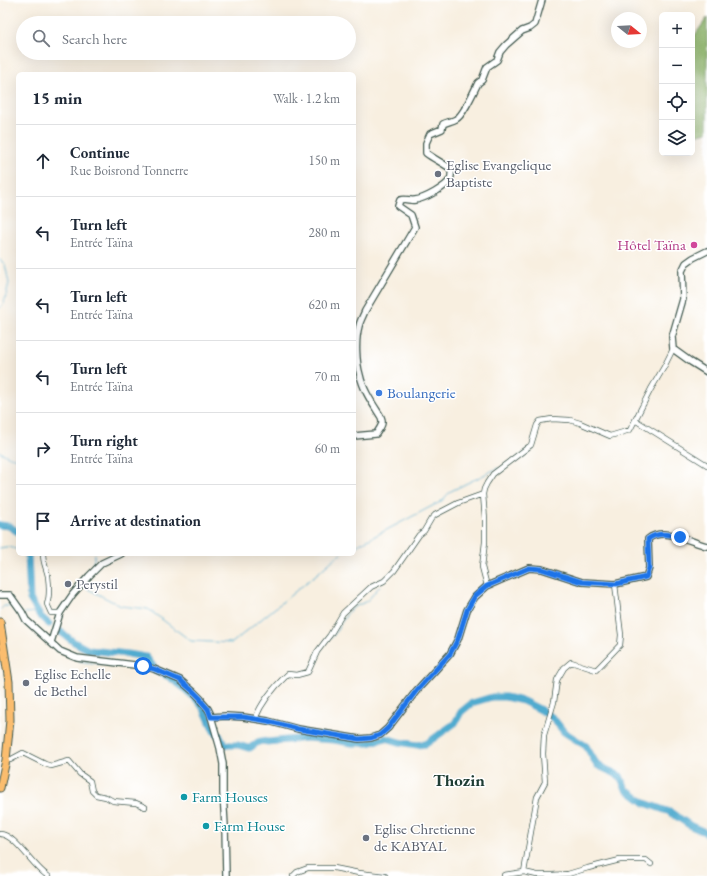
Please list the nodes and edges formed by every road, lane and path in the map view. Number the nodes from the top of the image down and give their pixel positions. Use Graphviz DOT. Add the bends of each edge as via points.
graph roads {
  1 [pos="542,0"];
  2 [pos="707,251"];
  3 [pos="673,349"];
  4 [pos="707,372"];
  5 [pos="635,420"];
  6 [pos="356,436"];
  7 [pos="707,466"];
  8 [pos="483,494"];
  9 [pos="707,546"];
  10 [pos="43,556"];
  11 [pos="117,556"];
  12 [pos="616,584"];
  13 [pos="487,586"];
  14 [pos="0,595"];
  15 [pos="60,613"];
  16 [pos="0,622"];
  17 [pos="52,642"];
  18 [pos="211,717"];
  19 [pos="255,719"];
  20 [pos="6,760"];
  21 [pos="0,788"];
  22 [pos="145,807"];
  23 [pos="0,834"];
  24 [pos="651,864"];
  25 [pos="524,872"];
  26 [pos="48,876"];
  27 [pos="226,876"];
  28 [pos="293,876"];
  29 [pos="385,876"];
  30 [pos="504,876"];
  1 -- 6 [label="street" via="535,24 506,45 497,60 487,67 462,113 456,119 443,124 442,129 430,134 426,143 426,153 451,169 451,178 446,184 422,198 413,201 400,200 398,206 411,215 415,227 365,311 359,326 357,344 360,376 383,421 376,434"];
  2 -- 3 [label="street" via="686,263 682,271 683,299 672,337"];
  3 -- 4 [label="street"];
  3 -- 5 [label="street"];
  5 -- 7 [label="street"];
  5 -- 8 [label="street" via="630,430 610,436 580,422 552,419 540,421 531,445 494,474"];
  8 -- 13 [label="street" via="485,542 482,567"];
  8 -- 19 [label="street" via="458,503 431,519 394,571 384,581 371,587 343,613 317,652 308,672 285,676 261,705"];
  9 -- 12 [label="street" via="668,534 652,537 648,539 649,568 646,577"];
  10 -- 15 [label="street" via="48,576 47,604 51,613"];
  11 -- 15 [label="street" via="102,563 89,576"];
  12 -- 13 [label="street" via="582,582 542,569 529,568"];
  12 -- 25 [label="street" via="620,645 596,670 571,662 557,680 554,702 544,735 545,782 537,797"];
  13 -- 19 [label="street" via="475,596 467,610 458,639 450,654 380,735 359,739"];
  14 -- 17 [label="street" via="10,596 26,620"];
  15 -- 17 [label="street"];
  16 -- 20 [label="main road" via="9,682 10,720"];
  17 -- 18 [label="street" via="60,651 77,658 145,667 180,680 201,699"];
  18 -- 19 [label="street"];
  18 -- 27 [label="street" via="223,764"];
  20 -- 21 [label="main road"];
  20 -- 22 [label="street" via="22,753 51,766 69,761 90,781 92,791 96,795"];
  23 -- 26 [label="street" via="18,844 32,862"];
  24 -- 25 [label="street" via="646,860 620,860 568,874 537,875"];
  25 -- 30 [label="street"];
  28 -- 29 [label="street" via="308,868 334,868"];
}
